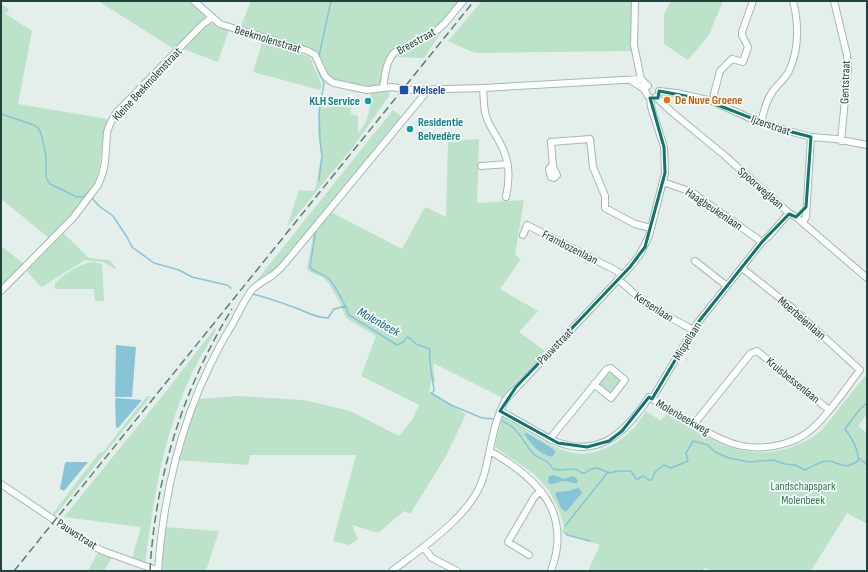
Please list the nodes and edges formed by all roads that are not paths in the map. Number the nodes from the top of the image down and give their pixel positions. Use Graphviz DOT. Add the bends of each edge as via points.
graph roads {
  1 [pos="194,1"];
  2 [pos="463,1"];
  3 [pos="635,1"];
  4 [pos="753,1"];
  5 [pos="793,1"];
  6 [pos="834,1"];
  7 [pos="212,18"];
  8 [pos="641,79"];
  9 [pos="630,80"];
  10 [pos="383,88"];
  11 [pos="483,88"];
  12 [pos="647,89"];
  13 [pos="428,90"];
  14 [pos="655,95"];
  15 [pos="712,101"];
  16 [pos="761,122"];
  17 [pos="811,137"];
  18 [pos="842,141"];
  19 [pos="867,145"];
  20 [pos="508,164"];
  21 [pos="553,164"];
  22 [pos="481,166"];
  23 [pos="663,182"];
  24 [pos="506,197"];
  25 [pos="806,207"];
  26 [pos="789,213"];
  27 [pos="796,217"];
  28 [pos="802,222"];
  29 [pos="651,228"];
  30 [pos="524,235"];
  31 [pos="762,242"];
  32 [pos="695,261"];
  33 [pos="742,268"];
  34 [pos="620,277"];
  35 [pos="867,278"];
  36 [pos="727,286"];
  37 [pos="1,291"];
  38 [pos="692,330"];
  39 [pos="860,370"];
  40 [pos="594,384"];
  41 [pos="652,399"];
  42 [pos="829,410"];
  43 [pos="500,411"];
  44 [pos="694,424"];
  45 [pos="550,439"];
  46 [pos="490,451"];
  47 [pos="1,484"];
  48 [pos="541,490"];
  49 [pos="423,547"];
  50 [pos="529,555"];
  51 [pos="142,564"];
  52 [pos="140,571"];
  53 [pos="158,571"];
  54 [pos="392,571"];
  55 [pos="457,571"];
  56 [pos="551,571"];
  1 -- 7 [label="street, Beekmolenstraat"];
  2 -- 10 [label="street, Breestraat" via="436,31 391,56"];
  3 -- 8 [label="street" via="634,45"];
  4 -- 15 [label="street" via="742,32 748,47 743,62 732,59 720,71"];
  5 -- 16 [label="street" via="797,23 796,47 789,71 766,101"];
  6 -- 18 [label="street, Gentstraat" via="848,68"];
  7 -- 10 [label="street, Beekmolenstraat" via="227,27 308,51 315,55 325,76 334,83 367,90"];
  7 -- 37 [label="street, Kleine Beekmolenstraat" via="203,24 116,114 107,132 102,175 98,185 73,218"];
  8 -- 9 [label="street"];
  8 -- 12 [label="street"];
  9 -- 11 [label="street"];
  9 -- 12 [label="street, Spoorweglaan"];
  10 -- 13 [label="street, Beekmolenstraat"];
  11 -- 13 [label="street"];
  11 -- 20 [label="street" via="487,119 502,145"];
  12 -- 14 [label="street, Spoorweglaan" via="648,96"];
  12 -- 14 [label="street, Spoorweglaan" via="651,85 656,86"];
  13 -- 53 [label="street" via="279,270 252,290 223,339 196,397 178,448 165,504"];
  14 -- 15 [label="street, Ijzerstraat" via="677,93"];
  14 -- 23 [label="street, Pauwstraat" via="651,107 664,147"];
  14 -- 26 [label="street, Spoorweglaan"];
  15 -- 16 [label="street, Ijzerstraat"];
  16 -- 17 [label="street, Ijzerstraat"];
  17 -- 18 [label="street, Ijzerstraat"];
  17 -- 25 [label="street"];
  18 -- 19 [label="street, Ijzerstraat"];
  20 -- 22 [label="street"];
  20 -- 24 [label="street" via="509,184"];
  21 -- 29 [label="street" via="551,142 590,139 593,167 605,196 605,208 635,224"];
  23 -- 29 [label="street, Pauwstraat"];
  23 -- 31 [label="street, Haagbeukenlaan" via="692,193"];
  25 -- 27 [label="street"];
  25 -- 28 [label="street" via="806,217"];
  26 -- 27 [label="street, Spoorweglaan"];
  26 -- 31 [label="street, Mispellaan"];
  27 -- 28 [label="street, Spoorweglaan"];
  28 -- 35 [label="street, Spoorweglaan"];
  29 -- 34 [label="street, Pauwstraat" via="639,256"];
  30 -- 34 [label="street, Frambozenlaan" via="527,225 615,270"];
  31 -- 33 [label="street, Mispellaan"];
  32 -- 36 [label="street"];
  33 -- 36 [label="street, Mispellaan"];
  33 -- 39 [label="street, Moerbeienlaan" via="791,307"];
  34 -- 38 [label="street, Kersenlaan" via="646,304"];
  34 -- 43 [label="street, Pauwstraat" via="516,387"];
  36 -- 38 [label="street, Mispellaan"];
  38 -- 41 [label="street, Mispellaan"];
  39 -- 42 [label="street, Molenbeekweg"];
  40 -- 40 [label="street" via="606,369 611,368 625,380 613,399"];
  40 -- 45 [label="street"];
  41 -- 44 [label="street, Molenbeekweg"];
  41 -- 45 [label="street, Molenbeekweg" via="649,397 622,431 609,441 587,447 572,447"];
  42 -- 44 [label="street, Molenbeekweg" via="805,435 777,446 755,447 732,443"];
  42 -- 44 [label="street, Kruisbessenlaan" via="757,351 751,353"];
  43 -- 45 [label="street, Molenbeekweg"];
  43 -- 46 [label="street, Pauwstraat"];
  46 -- 48 [label="street" via="513,466"];
  46 -- 49 [label="street, Pauwstraat" via="477,494 464,511"];
  47 -- 51 [label="street, Pauwstraat" via="91,545"];
  48 -- 50 [label="street" via="508,542"];
  48 -- 56 [label="street" via="549,502 557,527 558,542"];
  49 -- 54 [label="street, Pauwstraat"];
  49 -- 55 [label="street" via="432,558"];
  51 -- 52 [label="street"];
  51 -- 53 [label="street, Pauwstraat"];
}
